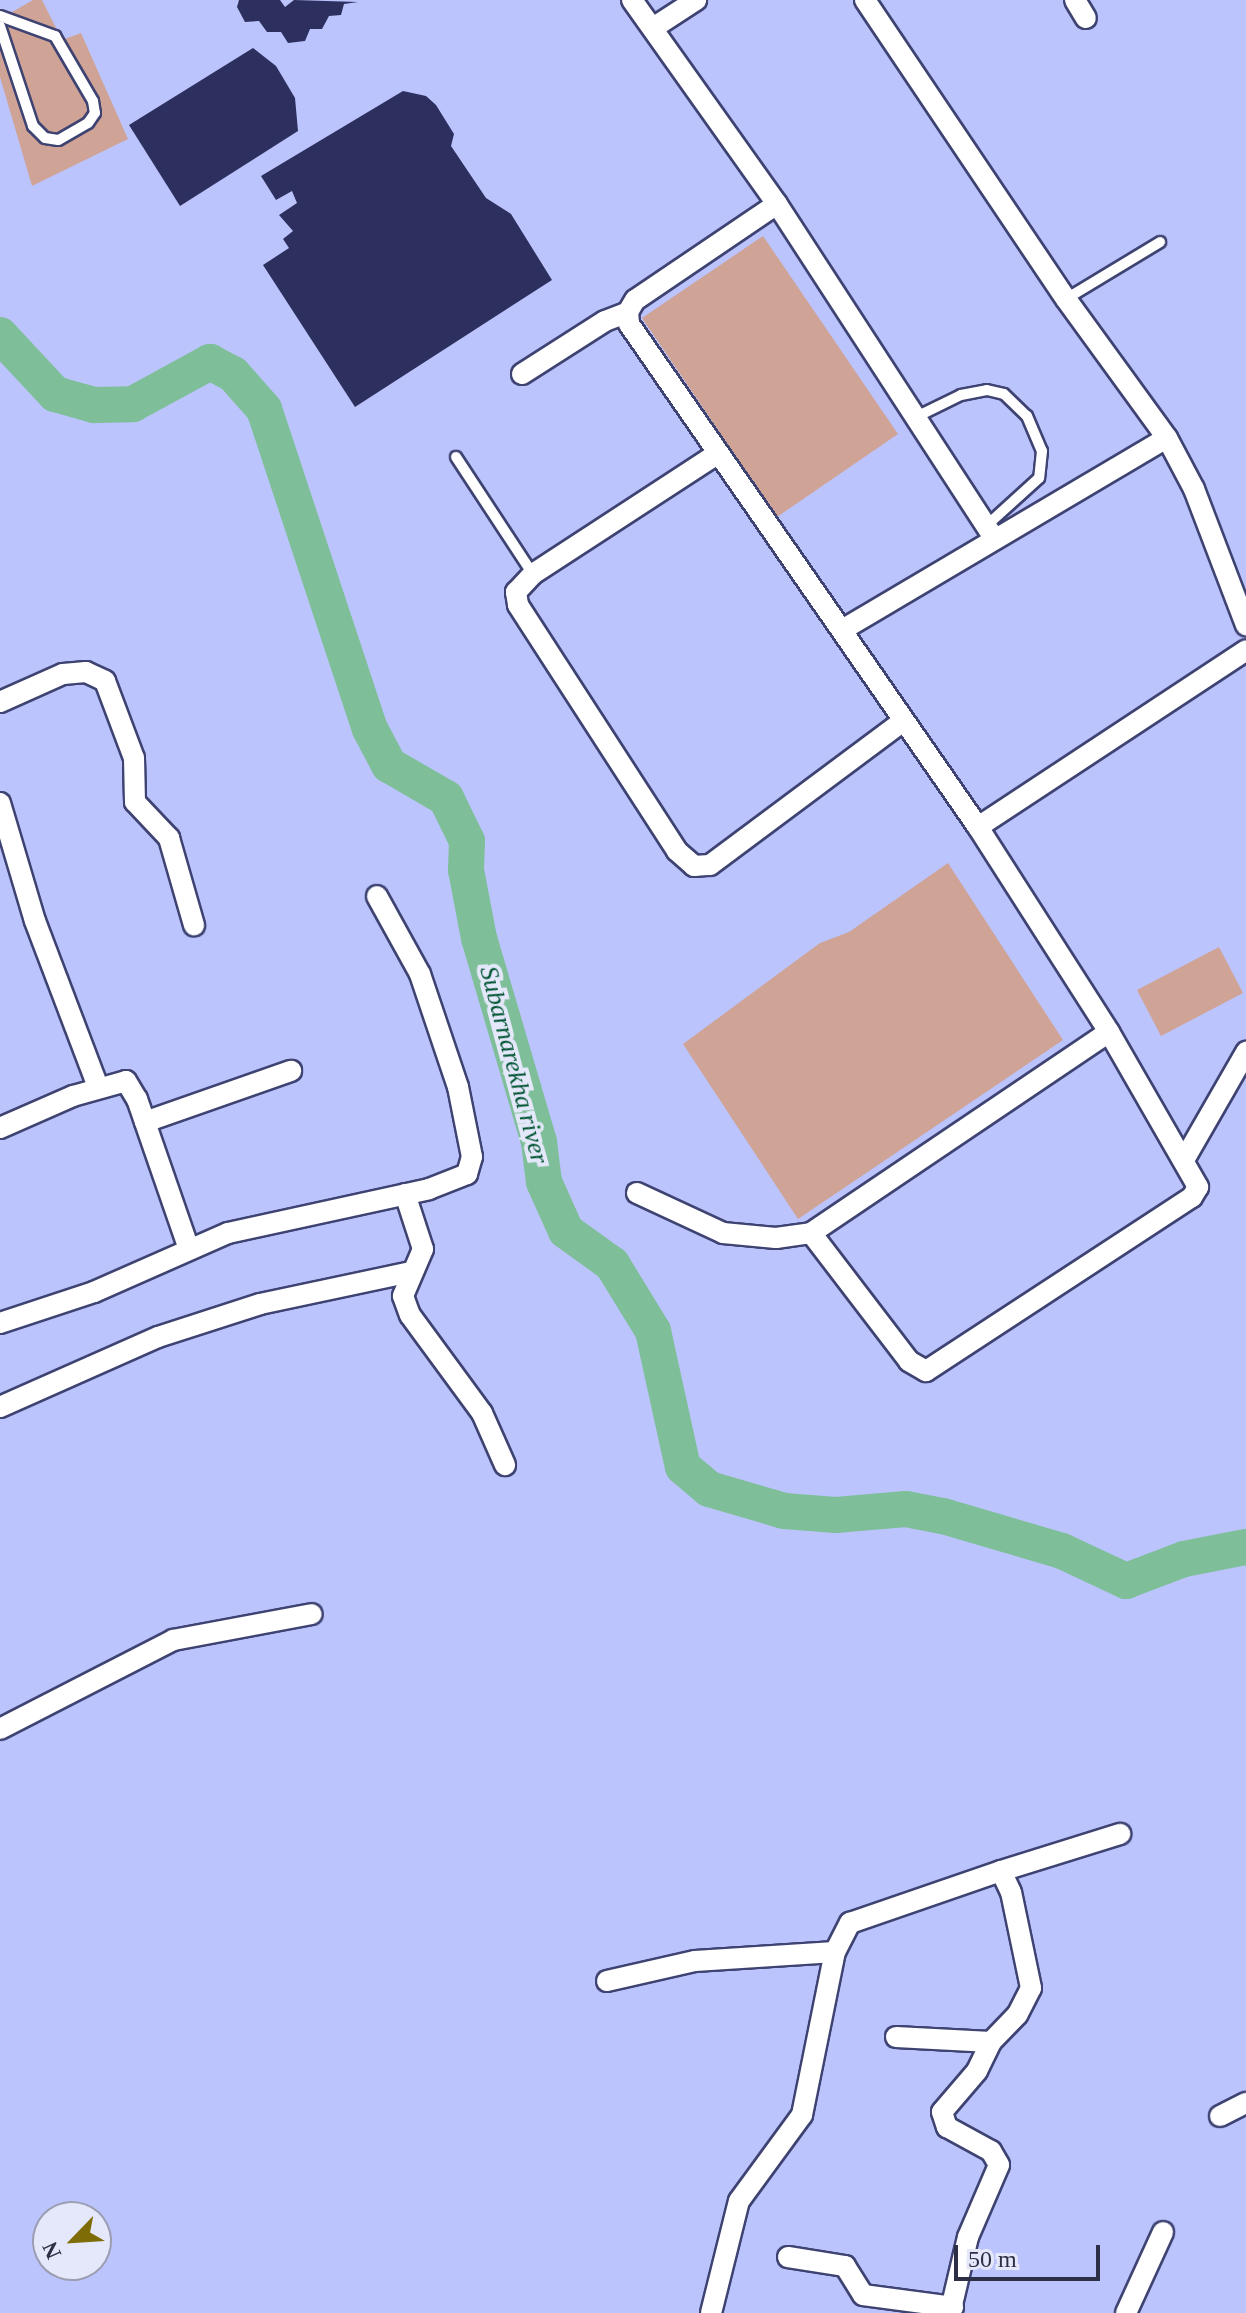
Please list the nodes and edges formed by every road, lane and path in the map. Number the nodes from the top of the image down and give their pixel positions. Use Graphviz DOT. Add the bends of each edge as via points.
graph roads {
  1 [pos="632,0"];
  2 [pos="696,0"];
  3 [pos="865,0"];
  4 [pos="1075,0"];
  5 [pos="0,16"];
  6 [pos="1086,18"];
  7 [pos="0,26"];
  8 [pos="656,26"];
  9 [pos="777,204"];
  10 [pos="1160,242"];
  11 [pos="1066,299"];
  12 [pos="628,312"];
  13 [pos="522,374"];
  14 [pos="914,418"];
  15 [pos="1167,438"];
  16 [pos="717,454"];
  17 [pos="456,457"];
  18 [pos="990,532"];
  19 [pos="533,574"];
  20 [pos="1246,625"];
  21 [pos="842,630"];
  22 [pos="1246,650"];
  23 [pos="0,702"];
  24 [pos="903,721"];
  25 [pos="0,803"];
  26 [pos="978,827"];
  27 [pos="377,896"];
  28 [pos="194,925"];
  29 [pos="1109,1032"];
  30 [pos="1246,1052"];
  31 [pos="291,1071"];
  32 [pos="98,1087"];
  33 [pos="145,1122"];
  34 [pos="0,1128"];
  35 [pos="1184,1160"];
  36 [pos="637,1193"];
  37 [pos="405,1194"];
  38 [pos="811,1233"];
  39 [pos="189,1249"];
  40 [pos="410,1272"];
  41 [pos="0,1323"];
  42 [pos="0,1407"];
  43 [pos="505,1465"];
  44 [pos="312,1614"];
  45 [pos="0,1729"];
  46 [pos="1120,1834"];
  47 [pos="1001,1871"];
  48 [pos="835,1952"];
  49 [pos="607,1981"];
  50 [pos="896,2037"];
  51 [pos="991,2042"];
  52 [pos="1246,2103"];
  53 [pos="1220,2116"];
  54 [pos="1163,2232"];
  55 [pos="788,2257"];
  56 [pos="952,2310"];
  57 [pos="711,2313"];
  58 [pos="1126,2313"];
  1 -- 8 [label="street"];
  2 -- 8 [label="street"];
  3 -- 11 [label="street"];
  4 -- 6 [label="street"];
  5 -- 7 [label="lane" via="55,36 93,101 95,113 88,123 58,140 39,132 25,107"];
  8 -- 9 [label="street"];
  9 -- 12 [label="street" via="658,283"];
  9 -- 14 [label="street"];
  10 -- 11 [label="lane"];
  11 -- 15 [label="street"];
  12 -- 13 [label="street"];
  12 -- 16 [label="street" via="629,324"];
  14 -- 18 [label="street"];
  14 -- 18 [label="lane" via="961,395 987,390 1004,394 1027,416 1042,451 1039,478"];
  15 -- 18 [label="street"];
  15 -- 20 [label="street" via="1211,530"];
  16 -- 19 [label="street"];
  16 -- 21 [label="street"];
  17 -- 19 [label="lane"];
  18 -- 21 [label="street"];
  19 -- 24 [label="street" via="516,592 518,605 677,851 694,866 710,865 734,850"];
  21 -- 24 [label="street"];
  22 -- 26 [label="street"];
  23 -- 28 [label="street" via="63,674 86,672 105,681 134,758 135,802 169,838"];
  24 -- 26 [label="street"];
  25 -- 32 [label="street" via="35,921"];
  26 -- 29 [label="street"];
  27 -- 37 [label="street" via="420,974 462,1101 472,1157 460,1179"];
  29 -- 35 [label="street"];
  29 -- 38 [label="street"];
  30 -- 35 [label="street"];
  31 -- 33 [label="street"];
  32 -- 33 [label="street" via="120,1080 130,1084"];
  32 -- 34 [label="street"];
  33 -- 39 [label="street"];
  35 -- 38 [label="street" via="1198,1187 1192,1197 926,1371 909,1361"];
  36 -- 38 [label="street" via="723,1233 776,1238"];
  37 -- 39 [label="street" via="228,1233"];
  37 -- 40 [label="street" via="423,1249 423,1259"];
  39 -- 41 [label="street" via="94,1292"];
  40 -- 42 [label="street" via="260,1304 158,1337"];
  40 -- 43 [label="street" via="403,1296 410,1315 482,1413"];
  44 -- 45 [label="street" via="173,1640"];
  46 -- 47 [label="street"];
  47 -- 48 [label="street" via="850,1923"];
  47 -- 51 [label="street" via="1011,1892 1031,1988 1017,2015"];
  48 -- 49 [label="street" via="710,1959"];
  48 -- 57 [label="street" via="802,2115 739,2201"];
  50 -- 51 [label="street"];
  51 -- 56 [label="street" via="977,2071 942,2112 947,2127 991,2151 999,2165 968,2237"];
  52 -- 53 [label="street"];
  54 -- 58 [label="street"];
  55 -- 56 [label="street" via="845,2266 863,2295"];
}
